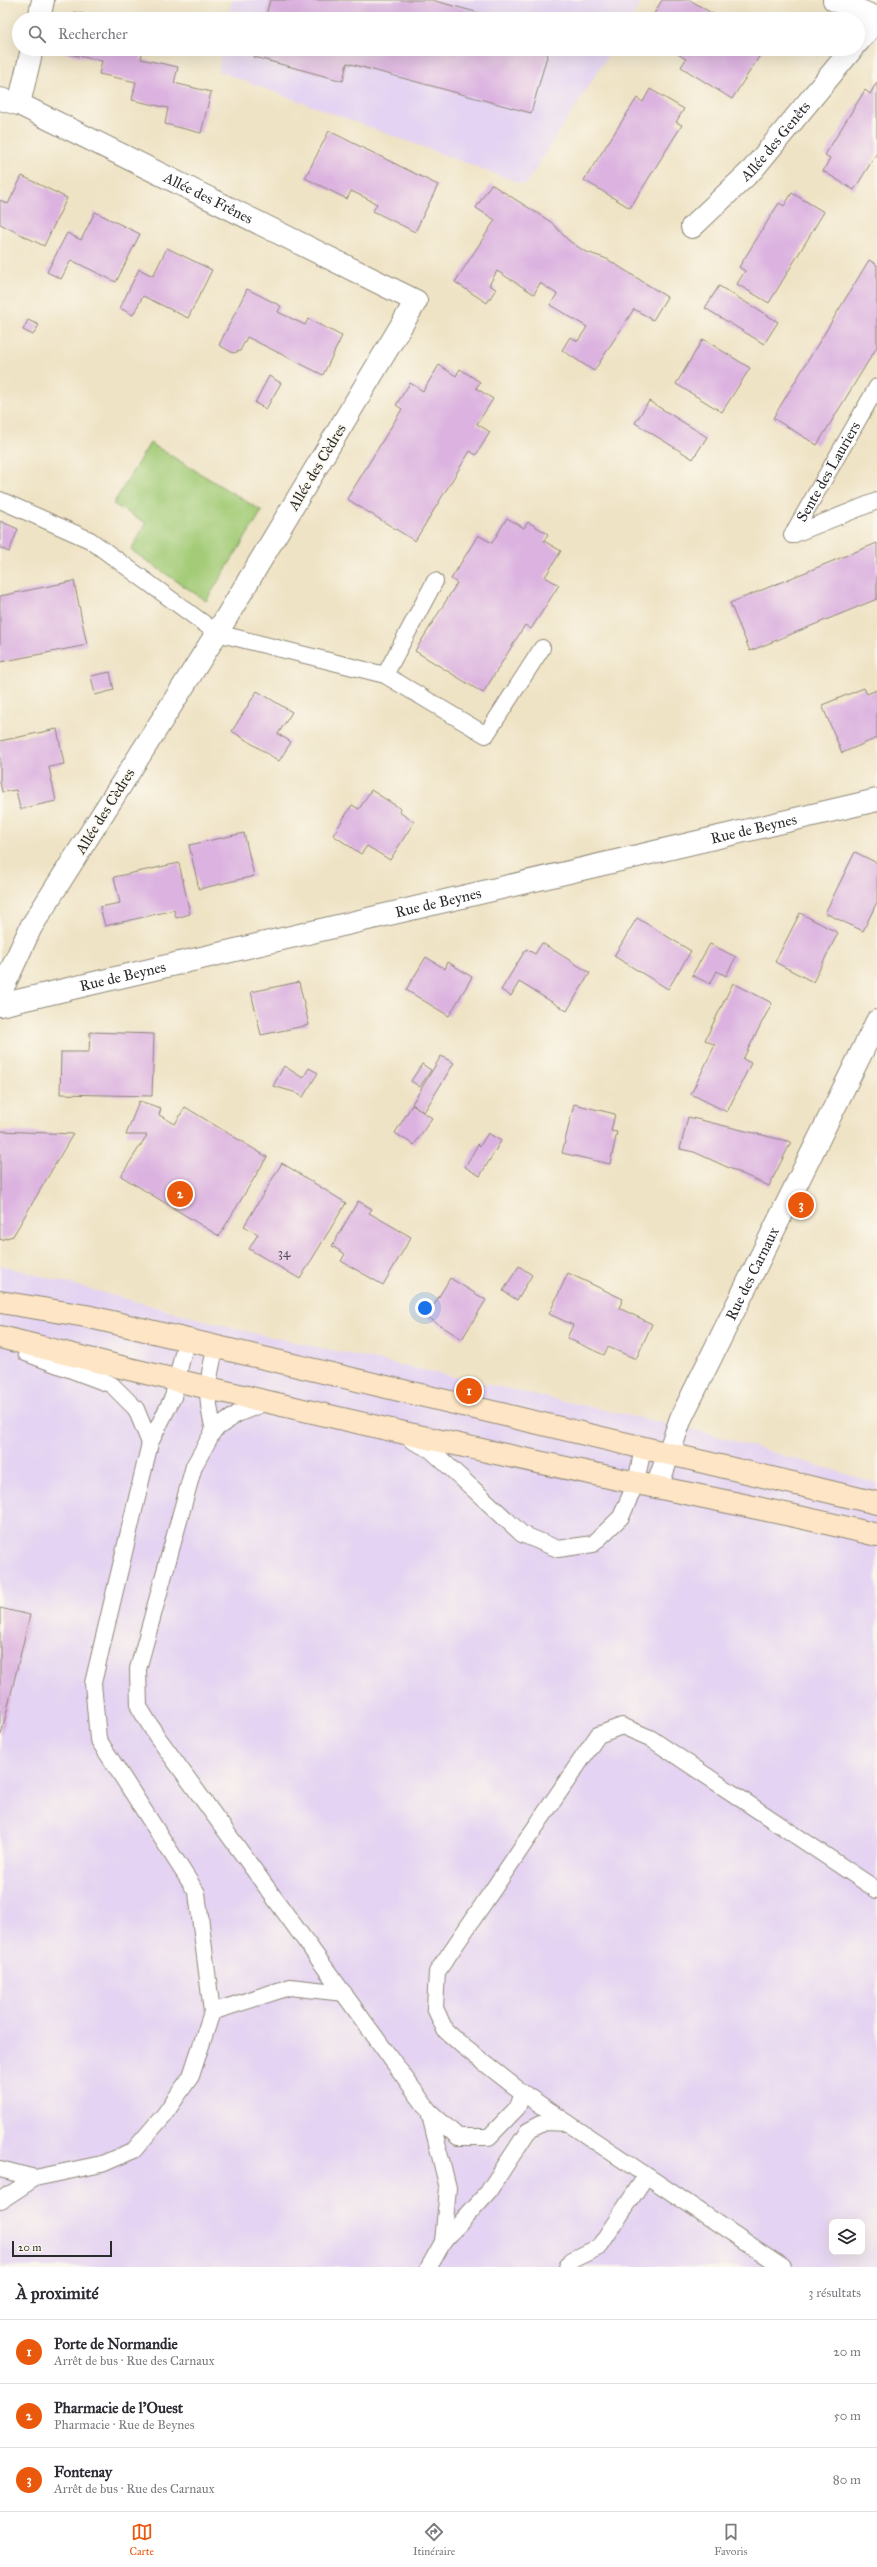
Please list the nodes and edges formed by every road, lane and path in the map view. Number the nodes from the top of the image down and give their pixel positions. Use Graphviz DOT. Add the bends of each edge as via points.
graph roads {
  1 [pos="43,0"];
  2 [pos="834,0"];
  3 [pos="40,12"];
  4 [pos="863,12"];
  5 [pos="865,13"];
  6 [pos="877,18"];
  7 [pos="865,33"];
  8 [pos="29,56"];
  9 [pos="846,56"];
  10 [pos="10,102"];
  11 [pos="692,227"];
  12 [pos="416,301"];
  13 [pos="877,387"];
  14 [pos="0,500"];
  15 [pos="877,501"];
  16 [pos="435,581"];
  17 [pos="217,633"];
  18 [pos="542,648"];
  19 [pos="384,675"];
  20 [pos="877,800"];
  21 [pos="0,994"];
  22 [pos="0,1006"];
  23 [pos="877,1021"];
  24 [pos="0,1302"];
  25 [pos="0,1336"];
  26 [pos="186,1340"];
  27 [pos="0,1343"];
  28 [pos="216,1347"];
  29 [pos="177,1379"];
  30 [pos="207,1386"];
  31 [pos="269,1401"];
  32 [pos="214,1430"];
  33 [pos="392,1430"];
  34 [pos="150,1444"];
  35 [pos="643,1448"];
  36 [pos="669,1454"];
  37 [pos="647,1485"];
  38 [pos="877,1503"];
  39 [pos="877,1535"];
  40 [pos="877,1890"];
  41 [pos="344,1992"];
  42 [pos="212,2012"];
  43 [pos="523,2093"];
  44 [pos="429,2112"];
  45 [pos="569,2123"];
  46 [pos="0,2169"];
  47 [pos="646,2176"];
  48 [pos="35,2178"];
  49 [pos="0,2201"];
  50 [pos="443,2242"];
  51 [pos="429,2267"];
  52 [pos="567,2267"];
  53 [pos="783,2267"];
  1 -- 3 [label="street"];
  2 -- 4 [label="street"];
  5 -- 6 [label="street"];
  6 -- 7 [label="street"];
  8 -- 10 [label="street"];
  9 -- 11 [label="street, Allée des Genêts" via="753,169"];
  10 -- 12 [label="street, Allée des Frênes"];
  12 -- 17 [label="street, Allée des Cèdres"];
  13 -- 15 [label="lane, Sente des Lauriers" via="792,535"];
  14 -- 17 [label="lane" via="90,540"];
  16 -- 19 [label="lane"];
  17 -- 19 [label="lane"];
  17 -- 21 [label="street, Allée des Cèdres" via="31,927"];
  18 -- 19 [label="lane" via="486,735"];
  20 -- 22 [label="street, Rue de Beynes"];
  23 -- 36 [label="street, Rue des Carnaux" via="681,1418"];
  24 -- 26 [label="main road" via="86,1316"];
  25 -- 29 [label="main road"];
  26 -- 28 [label="main road"];
  26 -- 29 [label="lane"];
  27 -- 34 [label="lane" via="112,1385 136,1410"];
  28 -- 30 [label="lane"];
  28 -- 35 [label="main road"];
  29 -- 30 [label="main road"];
  29 -- 34 [label="lane" via="173,1397"];
  30 -- 31 [label="main road"];
  30 -- 32 [label="lane" via="208,1406"];
  31 -- 32 [label="lane" via="237,1414"];
  31 -- 33 [label="main road"];
  32 -- 41 [label="lane" via="194,1466 138,1668 139,1707 156,1735"];
  33 -- 37 [label="main road"];
  33 -- 37 [label="lane" via="431,1450 522,1534 558,1549 593,1544"];
  34 -- 42 [label="lane" via="93,1683 98,1739 197,1893"];
  35 -- 36 [label="main road"];
  35 -- 37 [label="lane"];
  36 -- 37 [label="street, Rue des Carnaux"];
  36 -- 38 [label="main road"];
  37 -- 39 [label="main road" via="802,1516"];
  40 -- 43 [label="lane" via="650,1738 622,1726 598,1735 437,1972 435,2008 445,2030"];
  41 -- 42 [label="lane" via="290,1987"];
  41 -- 44 [label="lane"];
  42 -- 48 [label="lane" via="191,2076 164,2115 134,2150 102,2164"];
  43 -- 44 [label="lane" via="517,2108 489,2137 458,2137"];
  43 -- 45 [label="lane"];
  44 -- 50 [label="lane" via="448,2188"];
  45 -- 47 [label="lane"];
  45 -- 50 [label="lane" via="545,2122 528,2131 488,2192"];
  46 -- 48 [label="lane"];
  47 -- 52 [label="lane" via="599,2247 572,2260"];
  47 -- 53 [label="lane"];
  48 -- 49 [label="lane"];
  50 -- 51 [label="lane"];
}
